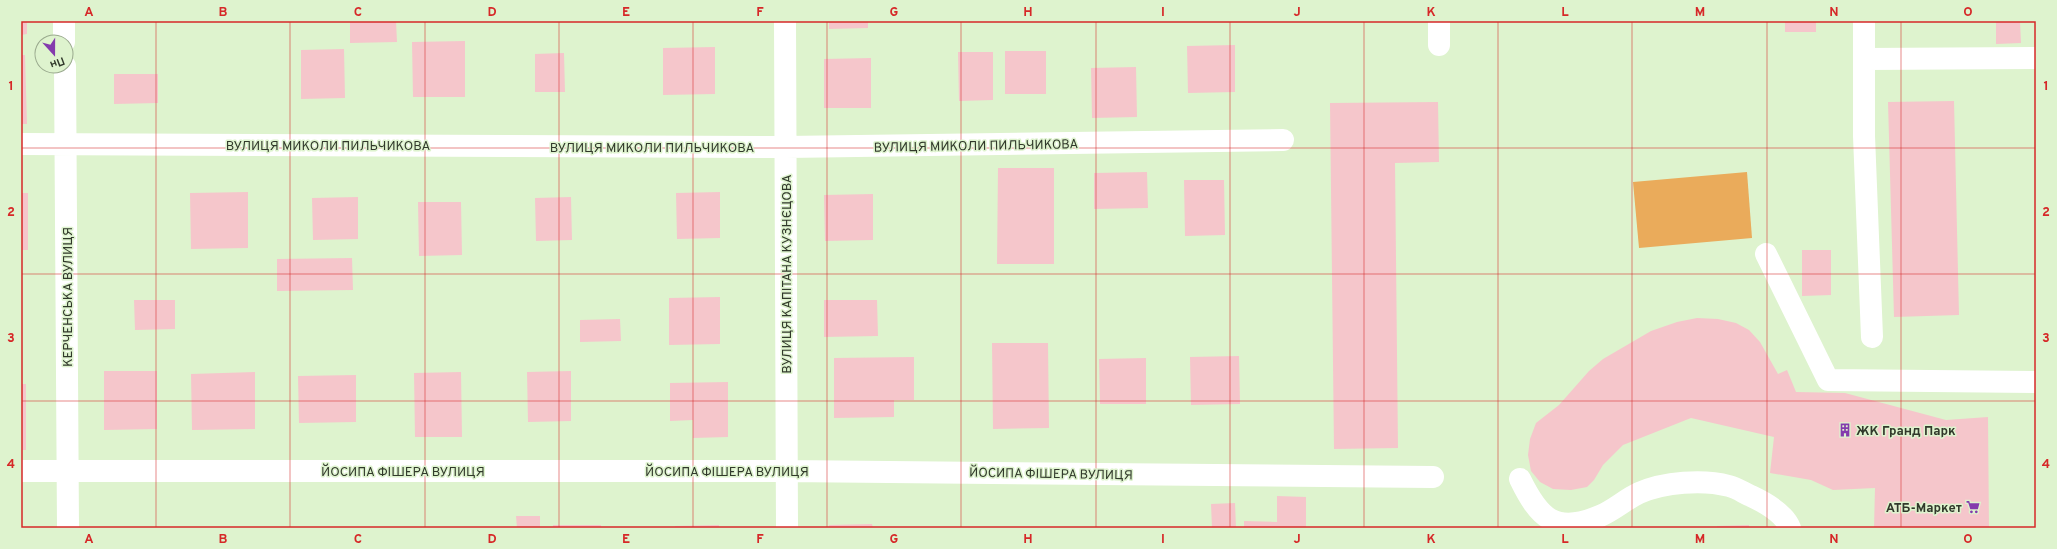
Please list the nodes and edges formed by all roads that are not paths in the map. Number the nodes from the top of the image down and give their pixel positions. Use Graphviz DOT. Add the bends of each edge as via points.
graph roads {
  1 [pos="64,21"];
  2 [pos="784,21"];
  3 [pos="1439,21"];
  4 [pos="1864,21"];
  5 [pos="64,34"];
  6 [pos="1440,45"];
  7 [pos="2036,58"];
  8 [pos="1865,59"];
  9 [pos="65,74"];
  10 [pos="1283,140"];
  11 [pos="21,144"];
  12 [pos="66,144"];
  13 [pos="786,147"];
  14 [pos="1766,254"];
  15 [pos="1872,337"];
  16 [pos="2036,382"];
  17 [pos="68,470"];
  18 [pos="21,471"];
  19 [pos="786,471"];
  20 [pos="1433,477"];
  21 [pos="1520,479"];
  22 [pos="68,528"];
  23 [pos="787,528"];
  24 [pos="1790,528"];
  1 -- 5 [label="street"];
  2 -- 13 [label="street, ВУЛИЦЯ КАПІТАНА КУЗНЄЦОВА"];
  3 -- 6 [label="street"];
  4 -- 8 [label="street"];
  7 -- 8 [label="street"];
  8 -- 15 [label="street" via="1864,136"];
  9 -- 12 [label="street, КЕРЧЕНСЬКА ВУЛИЦЯ"];
  10 -- 13 [label="street, ВУЛИЦЯ МИКОЛИ ПИЛЬЧИКОВА"];
  11 -- 12 [label="street, ВУЛИЦЯ МИКОЛИ ПИЛЬЧИКОВА"];
  12 -- 13 [label="street, ВУЛИЦЯ МИКОЛИ ПИЛЬЧИКОВА"];
  12 -- 17 [label="street, КЕРЧЕНСЬКА ВУЛИЦЯ"];
  13 -- 19 [label="street, ВУЛИЦЯ КАПІТАНА КУЗНЄЦОВА"];
  14 -- 16 [label="street" via="1828,380"];
  17 -- 18 [label="street, ЙОСИПА ФІШЕРА ВУЛИЦЯ"];
  17 -- 19 [label="street, ЙОСИПА ФІШЕРА ВУЛИЦЯ"];
  17 -- 22 [label="street, КЕРЧЕНСЬКА ВУЛИЦЯ"];
  19 -- 20 [label="street, ЙОСИПА ФІШЕРА ВУЛИЦЯ"];
  19 -- 23 [label="street, ВУЛИЦЯ КАПІТАНА КУЗНЄЦОВА"];
  21 -- 24 [label="street" via="1531,502 1546,518 1570,524 1600,516 1640,492 1684,482 1730,486 1766,503 1787,521"];
}
